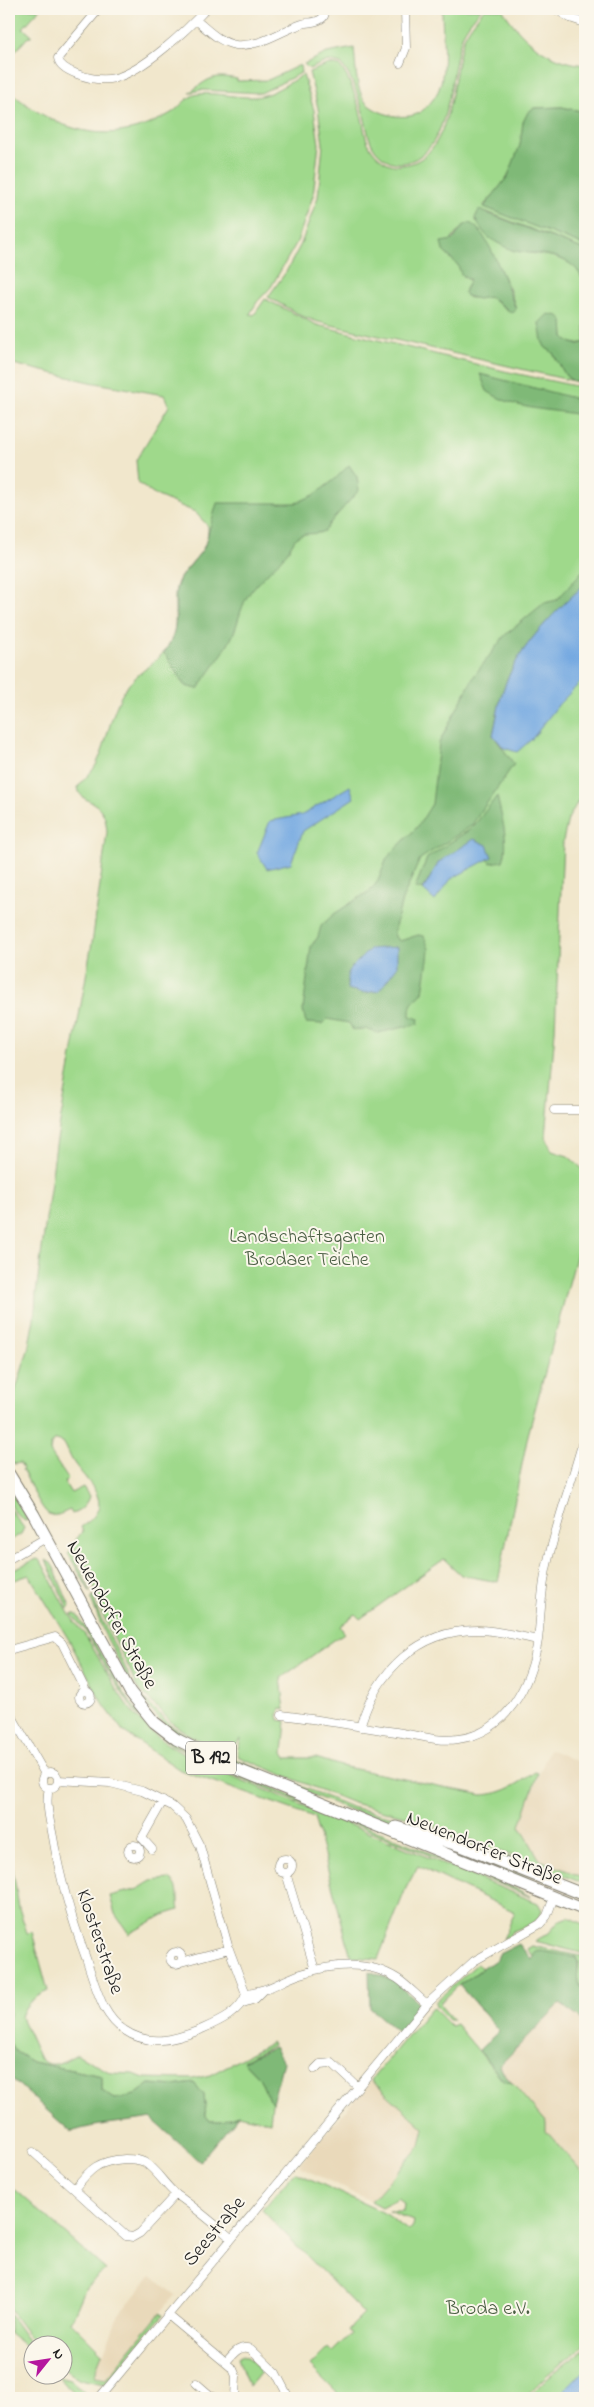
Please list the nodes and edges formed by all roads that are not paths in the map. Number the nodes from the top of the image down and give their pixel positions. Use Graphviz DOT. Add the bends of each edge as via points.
graph roads {
  1 [pos="99,9"];
  2 [pos="206,9"];
  3 [pos="325,9"];
  4 [pos="405,9"];
  5 [pos="555,9"];
  6 [pos="196,20"];
  7 [pos="585,23"];
  8 [pos="400,63"];
  9 [pos="554,1110"];
  10 [pos="585,1110"];
  11 [pos="585,1434"];
  12 [pos="9,1474"];
  13 [pos="46,1538"];
  14 [pos="9,1559"];
  15 [pos="538,1640"];
  16 [pos="9,1650"];
  17 [pos="86,1691"];
  18 [pos="9,1711"];
  19 [pos="282,1715"];
  20 [pos="360,1726"];
  21 [pos="45,1774"];
  22 [pos="58,1780"];
  23 [pos="49,1788"];
  24 [pos="164,1801"];
  25 [pos="369,1822"];
  26 [pos="142,1838"];
  27 [pos="138,1846"];
  28 [pos="152,1849"];
  29 [pos="286,1873"];
  30 [pos="558,1885"];
  31 [pos="585,1895"];
  32 [pos="554,1897"];
  33 [pos="585,1910"];
  34 [pos="230,1949"];
  35 [pos="181,1962"];
  36 [pos="315,1970"];
  37 [pos="265,1989"];
  38 [pos="246,1994"];
  39 [pos="244,2003"];
  40 [pos="427,2004"];
  41 [pos="315,2069"];
  42 [pos="358,2087"];
  43 [pos="33,2152"];
  44 [pos="75,2188"];
  45 [pos="176,2194"];
  46 [pos="231,2238"];
  47 [pos="168,2315"];
  48 [pos="226,2362"];
  49 [pos="196,2383"];
  50 [pos="99,2398"];
  51 [pos="218,2398"];
  52 [pos="235,2398"];
  53 [pos="289,2398"];
  1 -- 6 [label="street" via="58,58 62,66 88,78 104,80 127,73 156,54"];
  2 -- 6 [label="street"];
  3 -- 6 [label="street" via="321,20 302,24 275,37 236,45 218,38"];
  4 -- 8 [label="street" via="406,48"];
  5 -- 7 [label="street"];
  9 -- 10 [label="street"];
  11 -- 15 [label="street" via="546,1568"];
  12 -- 13 [label="main road, Neuendorfer Straße / B 192"];
  13 -- 14 [label="street"];
  13 -- 25 [label="main road, Neuendorfer Straße / B 192" via="130,1692 165,1731 198,1752"];
  15 -- 20 [label="street" via="478,1630 455,1632 429,1640 402,1657 384,1675"];
  15 -- 20 [label="street" via="528,1677 515,1702 499,1721 481,1733 451,1740"];
  16 -- 17 [label="street" via="55,1637 62,1643"];
  18 -- 21 [label="street, Klosterstraße"];
  19 -- 20 [label="street"];
  21 -- 22 [label="street" via="55,1773"];
  21 -- 23 [label="street, Klosterstraße" via="42,1782"];
  22 -- 23 [label="street" via="56,1786"];
  22 -- 24 [label="street" via="110,1783 142,1791"];
  23 -- 39 [label="street, Klosterstraße" via="49,1818 60,1880 100,1998 115,2022 136,2036 162,2041 205,2028"];
  24 -- 26 [label="street"];
  24 -- 34 [label="street" via="180,1812 196,1835"];
  25 -- 30 [label="main road, Neuendorfer Straße / B 192" via="461,1846"];
  25 -- 32 [label="main road, Neuendorfer Straße / B 192"];
  26 -- 27 [label="street"];
  26 -- 28 [label="street"];
  29 -- 36 [label="street"];
  30 -- 31 [label="main road, Neuendorfer Straße / B 192"];
  30 -- 32 [label="main road"];
  32 -- 33 [label="main road, Neuendorfer Straße / B 192"];
  32 -- 40 [label="street, Seestraße" via="547,1916 540,1924 474,1961"];
  34 -- 35 [label="street"];
  34 -- 38 [label="street"];
  36 -- 37 [label="street, Klosterstraße"];
  36 -- 40 [label="street, Klosterstraße" via="354,1965 379,1970 397,1978"];
  37 -- 38 [label="street, Klosterstraße"];
  37 -- 39 [label="street, Klosterstraße" via="255,1999"];
  38 -- 39 [label="street"];
  40 -- 42 [label="street, Seestraße"];
  41 -- 42 [label="street" via="320,2064 332,2063"];
  42 -- 46 [label="street, Seestraße"];
  43 -- 44 [label="street"];
  44 -- 45 [label="street" via="100,2163 134,2159 144,2162"];
  44 -- 45 [label="street" via="126,2236 133,2237"];
  45 -- 46 [label="street"];
  46 -- 47 [label="street, Seestraße"];
  47 -- 48 [label="street"];
  47 -- 50 [label="street, Seestraße"];
  48 -- 52 [label="street" via="236,2376"];
  48 -- 53 [label="street" via="240,2348 250,2348 276,2373"];
  49 -- 51 [label="street"];
}
